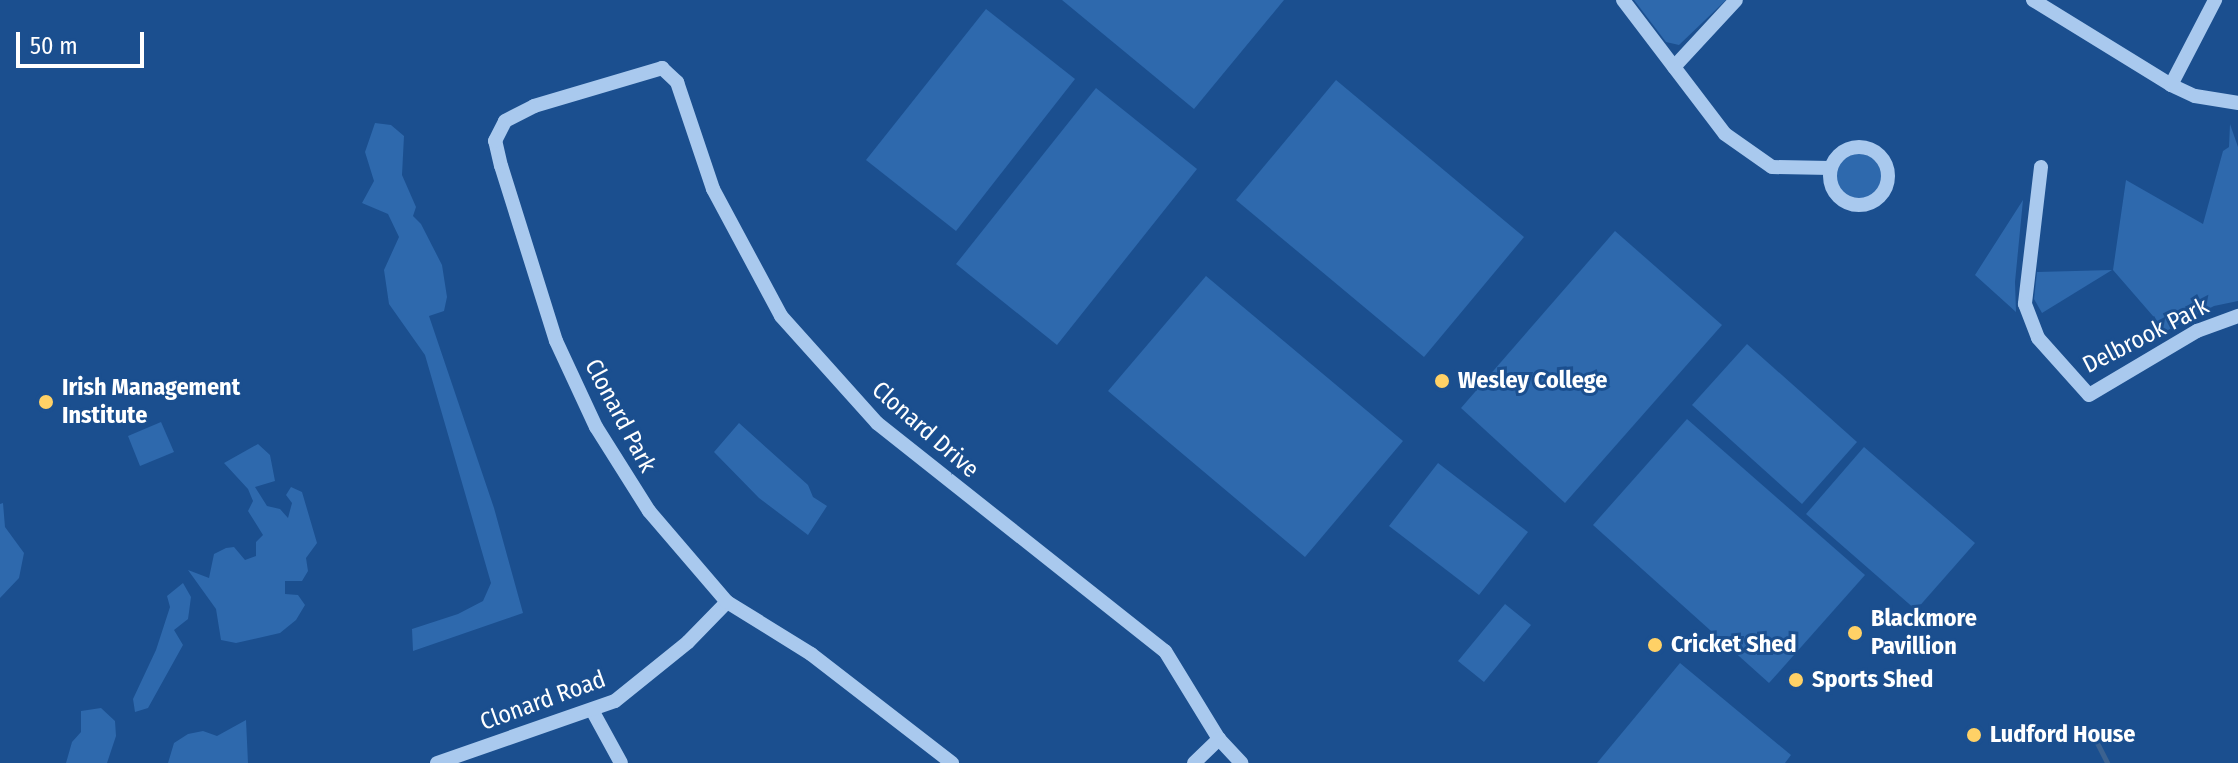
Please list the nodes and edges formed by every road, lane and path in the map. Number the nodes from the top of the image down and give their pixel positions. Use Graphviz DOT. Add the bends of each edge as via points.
graph roads {
  1 [pos="1623,0"];
  2 [pos="1736,0"];
  3 [pos="2033,0"];
  4 [pos="2215,0"];
  5 [pos="1674,67"];
  6 [pos="662,68"];
  7 [pos="2171,85"];
  8 [pos="2238,103"];
  9 [pos="2041,167"];
  10 [pos="1830,168"];
  11 [pos="2236,321"];
  12 [pos="727,602"];
  13 [pos="592,710"];
  14 [pos="1219,739"];
  15 [pos="437,763"];
  16 [pos="621,763"];
  17 [pos="952,763"];
  18 [pos="1194,763"];
  19 [pos="1241,763"];
  1 -- 5 [label="street"];
  2 -- 5 [label="street"];
  3 -- 7 [label="street"];
  4 -- 7 [label="street"];
  5 -- 10 [label="street" via="1725,134 1772,167"];
  6 -- 12 [label="street, Clonard Park" via="534,106 505,121 495,141 556,341 596,427 649,511"];
  6 -- 14 [label="street, Clonard Drive" via="677,82 713,189 781,316 877,423 1165,651"];
  7 -- 8 [label="street" via="2195,96"];
  9 -- 11 [label="street, Delbrook Park" via="2025,304 2038,338 2089,395 2197,331"];
  10 -- 10 [label="street" via="1842,151 1864,146 1884,161 1887,185 1876,200 1852,205 1835,194"];
  12 -- 13 [label="street, Clonard Road" via="643,679 615,701"];
  12 -- 17 [label="street, Clonard Park" via="811,654"];
  13 -- 15 [label="street, Clonard Road"];
  13 -- 16 [label="street"];
  14 -- 18 [label="street"];
  14 -- 19 [label="street, Clonard Drive"];
}
